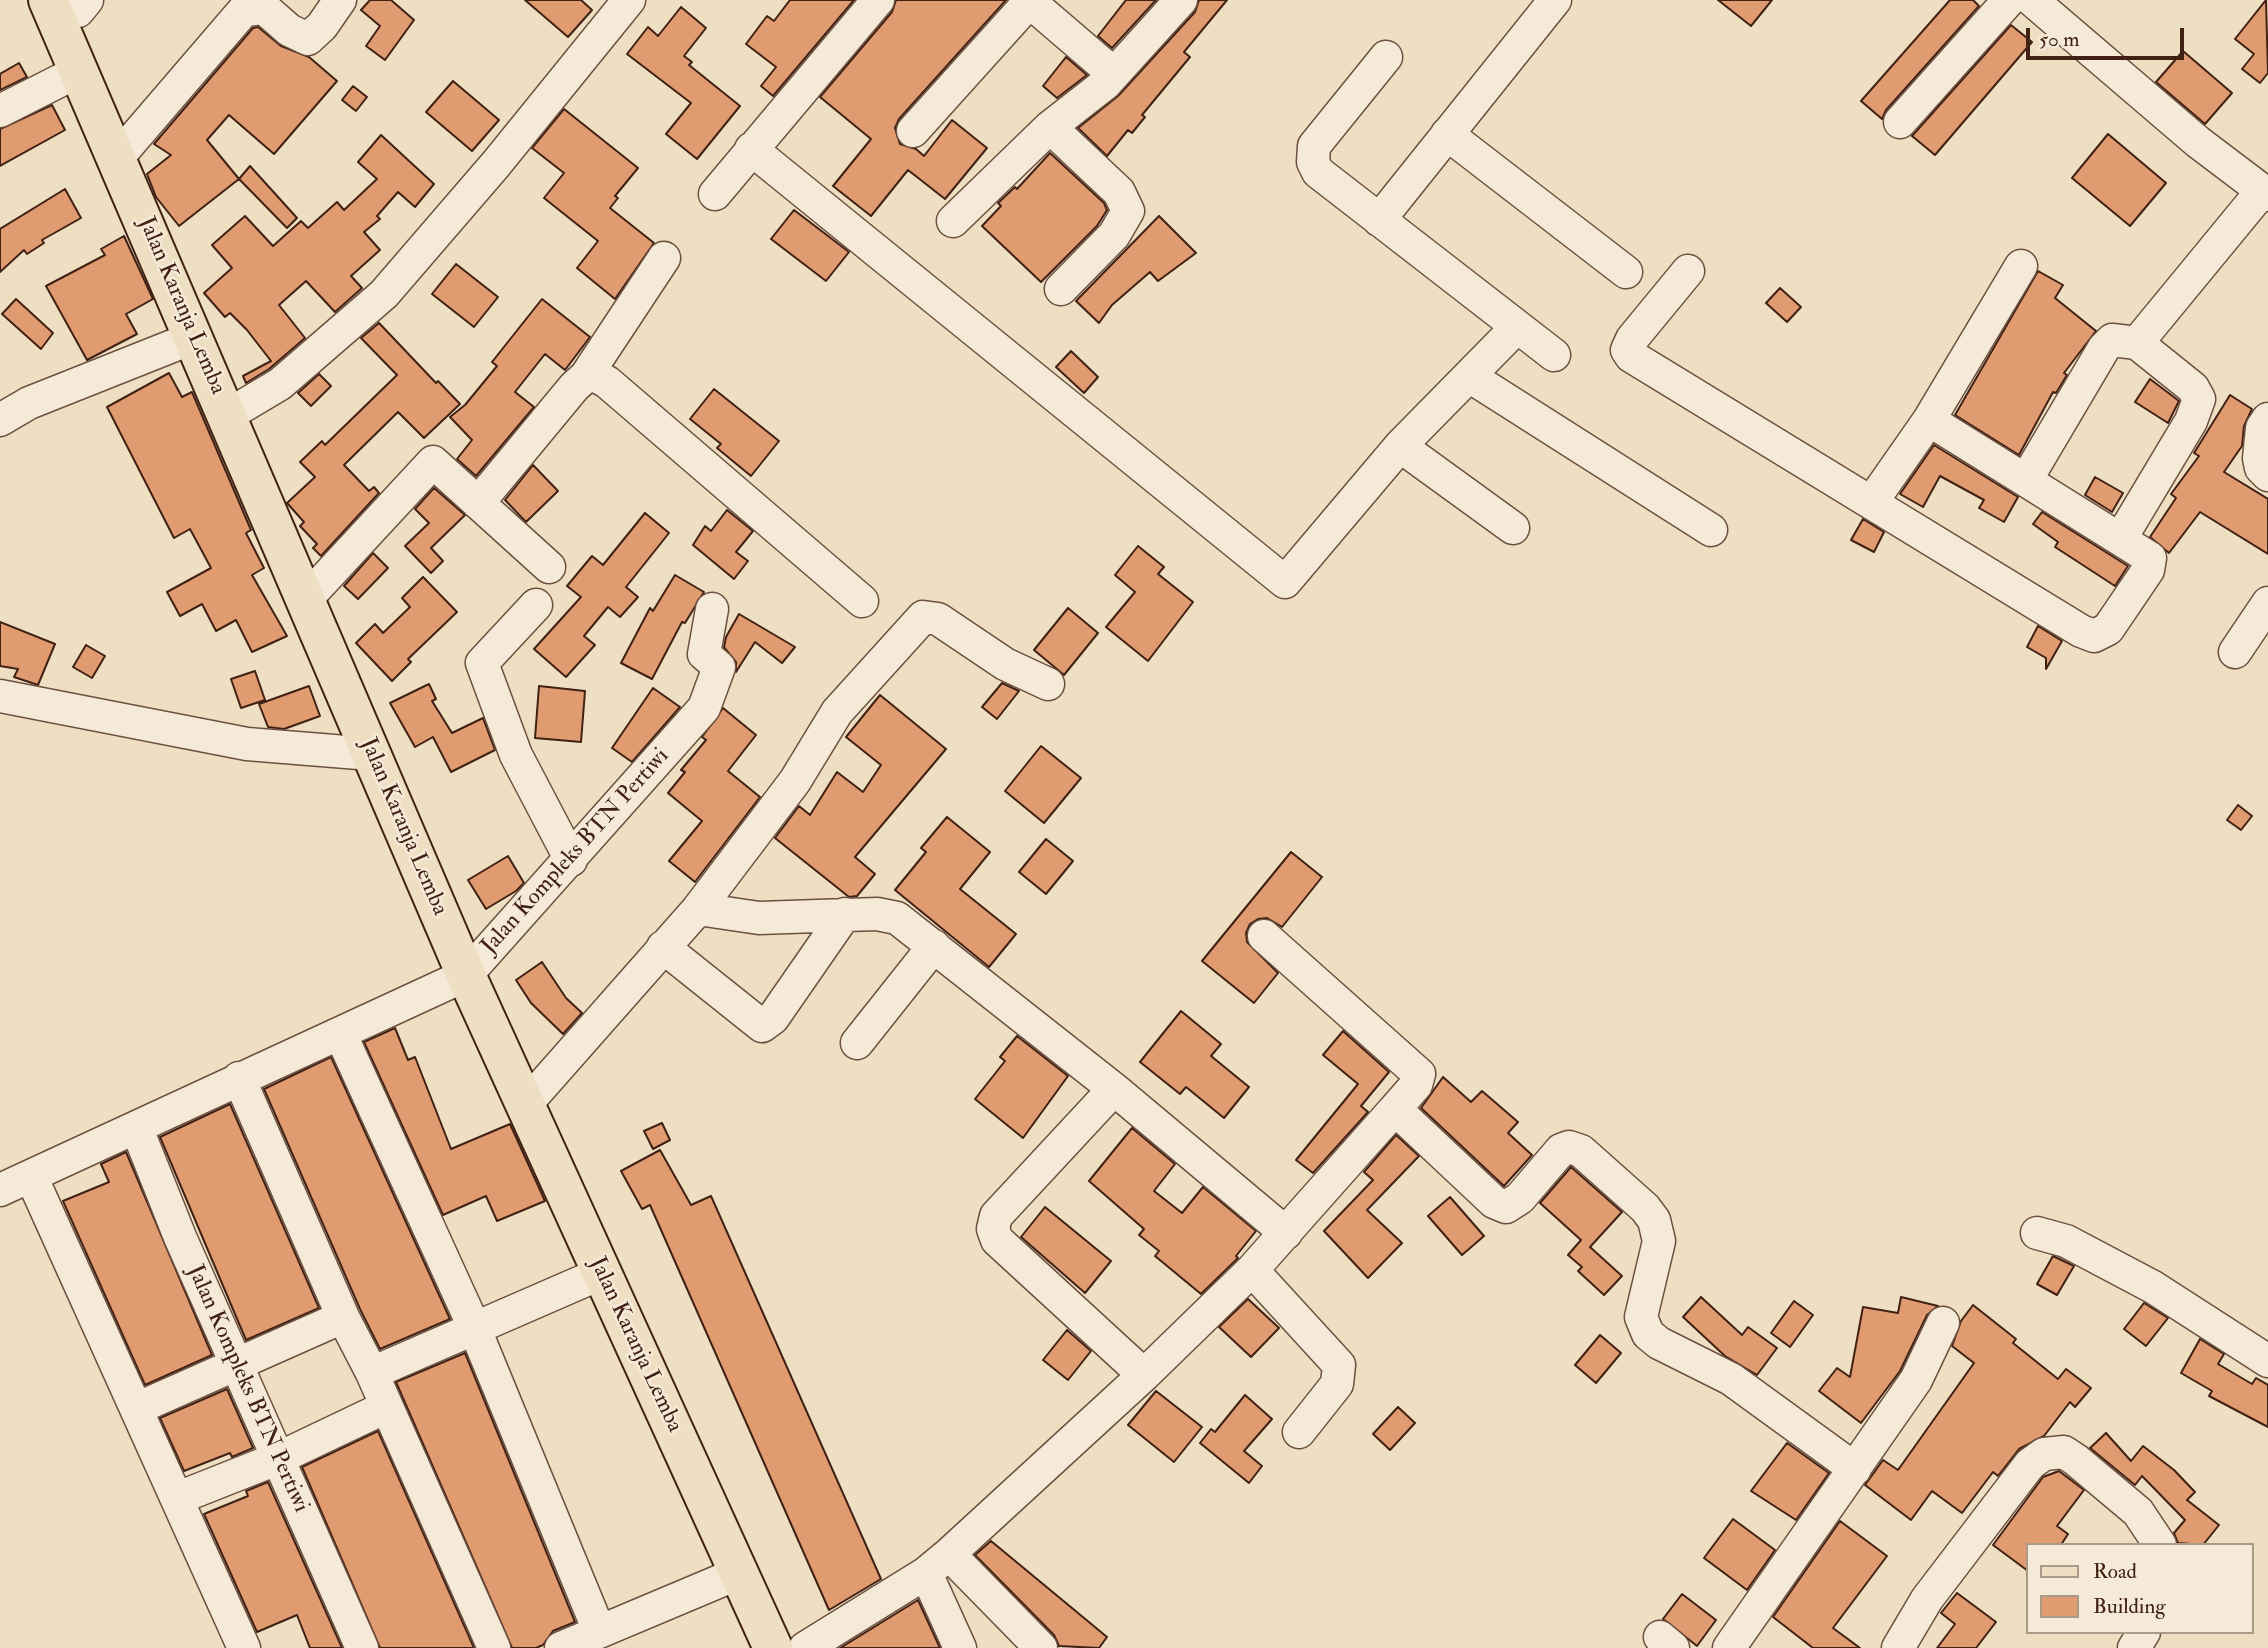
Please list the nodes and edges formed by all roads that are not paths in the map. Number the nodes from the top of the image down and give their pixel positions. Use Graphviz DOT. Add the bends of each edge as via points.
graph roads {
  1 [pos="341,0"];
  2 [pos="629,0"];
  3 [pos="878,0"];
  4 [pos="1181,0"];
  5 [pos="1555,0"];
  6 [pos="1031,1"];
  7 [pos="2029,1"];
  8 [pos="63,5"];
  9 [pos="1386,57"];
  10 [pos="79,71"];
  11 [pos="1114,74"];
  12 [pos="0,111"];
  13 [pos="1900,122"];
  14 [pos="1050,127"];
  15 [pos="913,131"];
  16 [pos="1447,134"];
  17 [pos="751,149"];
  18 [pos="117,158"];
  19 [pos="2265,193"];
  20 [pos="715,194"];
  21 [pos="1379,220"];
  22 [pos="953,221"];
  23 [pos="664,258"];
  24 [pos="2021,265"];
  25 [pos="1688,271"];
  26 [pos="1626,272"];
  27 [pos="1062,289"];
  28 [pos="1517,327"];
  29 [pos="195,337"];
  30 [pos="2137,343"];
  31 [pos="1553,355"];
  32 [pos="586,376"];
  33 [pos="1469,376"];
  34 [pos="228,415"];
  35 [pos="2268,419"];
  36 [pos="0,420"];
  37 [pos="1929,420"];
  38 [pos="1400,446"];
  39 [pos="2268,475"];
  40 [pos="2026,480"];
  41 [pos="478,503"];
  42 [pos="1871,503"];
  43 [pos="1513,528"];
  44 [pos="1711,530"];
  45 [pos="2121,538"];
  46 [pos="549,567"];
  47 [pos="306,599"];
  48 [pos="862,601"];
  49 [pos="2268,603"];
  50 [pos="536,605"];
  51 [pos="712,609"];
  52 [pos="2235,652"];
  53 [pos="1048,684"];
  54 [pos="0,696"];
  55 [pos="371,754"];
  56 [pos="571,860"];
  57 [pos="698,909"];
  58 [pos="845,915"];
  59 [pos="1264,936"];
  60 [pos="934,946"];
  61 [pos="663,947"];
  62 [pos="466,975"];
  63 [pos="341,1035"];
  64 [pos="858,1043"];
  65 [pos="239,1078"];
  66 [pos="1114,1089"];
  67 [pos="526,1104"];
  68 [pos="1395,1109"];
  69 [pos="136,1129"];
  70 [pos="31,1177"];
  71 [pos="0,1190"];
  72 [pos="1286,1233"];
  73 [pos="2037,1233"];
  74 [pos="1252,1270"];
  75 [pos="602,1273"];
  76 [pos="343,1317"];
  77 [pos="1942,1323"];
  78 [pos="474,1327"];
  79 [pos="2268,1361"];
  80 [pos="237,1365"];
  81 [pos="372,1373"];
  82 [pos="1144,1375"];
  83 [pos="138,1408"];
  84 [pos="386,1408"];
  85 [pos="1299,1432"];
  86 [pos="279,1458"];
  87 [pos="1855,1469"];
  88 [pos="178,1497"];
  89 [pos="2159,1543"];
  90 [pos="938,1563"];
  91 [pos="739,1573"];
  92 [pos="599,1631"];
  93 [pos="244,1648"];
  94 [pos="362,1648"];
  95 [pos="494,1648"];
  96 [pos="561,1648"];
  97 [pos="773,1648"];
  98 [pos="804,1648"];
  99 [pos="960,1648"];
  100 [pos="1041,1648"];
  101 [pos="1729,1648"];
  102 [pos="1898,1648"];
  1 -- 18 [label="street" via="308,39 289,30 264,8 244,10"];
  2 -- 34 [label="street" via="384,294 280,384"];
  3 -- 17 [label="street"];
  4 -- 11 [label="street"];
  5 -- 16 [label="street"];
  6 -- 11 [label="street"];
  6 -- 15 [label="street"];
  7 -- 13 [label="street"];
  7 -- 19 [label="street"];
  8 -- 10 [label="main road, Jalan Karanja Lemba"];
  9 -- 21 [label="street" via="1312,154 1318,172"];
  10 -- 12 [label="street"];
  10 -- 18 [label="main road, Jalan Karanja Lemba"];
  11 -- 14 [label="street"];
  14 -- 22 [label="street"];
  14 -- 27 [label="street" via="1119,192 1128,211 1114,234"];
  16 -- 21 [label="street"];
  16 -- 26 [label="street"];
  17 -- 20 [label="street"];
  17 -- 38 [label="street" via="1285,582"];
  18 -- 29 [label="main road, Jalan Karanja Lemba"];
  19 -- 30 [label="street"];
  21 -- 28 [label="street"];
  23 -- 32 [label="street"];
  24 -- 37 [label="street"];
  25 -- 42 [label="street" via="1632,339 1628,353"];
  28 -- 31 [label="street"];
  28 -- 33 [label="street"];
  29 -- 34 [label="main road, Jalan Karanja Lemba"];
  29 -- 36 [label="street" via="29,403"];
  30 -- 40 [label="street" via="2112,340 2104,348"];
  30 -- 45 [label="street" via="2193,388 2199,399 2191,422"];
  32 -- 41 [label="street"];
  32 -- 48 [label="street" via="607,382"];
  33 -- 38 [label="street"];
  33 -- 44 [label="street"];
  34 -- 47 [label="main road, Jalan Karanja Lemba"];
  35 -- 39 [label="street" via="2262,428 2259,458"];
  37 -- 40 [label="street"];
  37 -- 42 [label="street"];
  38 -- 43 [label="street"];
  40 -- 45 [label="street"];
  41 -- 46 [label="street"];
  41 -- 47 [label="street" via="431,463"];
  42 -- 45 [label="street" via="2094,636 2108,629 2151,563 2144,552"];
  47 -- 55 [label="main road, Jalan Karanja Lemba"];
  49 -- 52 [label="street"];
  50 -- 56 [label="street" via="482,663 516,755"];
  51 -- 56 [label="street, Jalan Kompleks BTN Pertiwi" via="704,654 719,667 704,708"];
  53 -- 57 [label="street" via="1005,664 937,619 923,617 837,712 795,781"];
  54 -- 55 [label="street" via="247,744"];
  55 -- 62 [label="main road, Jalan Karanja Lemba"];
  56 -- 62 [label="street, Jalan Kompleks BTN Pertiwi"];
  57 -- 58 [label="street" via="759,918"];
  57 -- 61 [label="street"];
  58 -- 60 [label="street" via="897,918"];
  58 -- 61 [label="street" via="774,1018 762,1026"];
  59 -- 68 [label="street" via="1419,1074"];
  60 -- 64 [label="street"];
  60 -- 66 [label="street"];
  61 -- 67 [label="street"];
  62 -- 63 [label="street, Jalan Kompleks BTN Pertiwi"];
  62 -- 67 [label="main road, Jalan Karanja Lemba"];
  63 -- 65 [label="street, Jalan Kompleks BTN Pertiwi"];
  63 -- 78 [label="street"];
  65 -- 69 [label="street, Jalan Kompleks BTN Pertiwi"];
  65 -- 76 [label="street"];
  66 -- 72 [label="street"];
  66 -- 82 [label="street" via="996,1216 993,1229 997,1240"];
  67 -- 75 [label="main road, Jalan Karanja Lemba"];
  68 -- 72 [label="street"];
  68 -- 87 [label="street" via="1494,1202 1507,1207 1561,1150 1581,1151 1654,1220 1659,1241 1641,1317 1648,1334 1731,1379"];
  69 -- 70 [label="street, Jalan Kompleks BTN Pertiwi"];
  69 -- 80 [label="street, Jalan Kompleks BTN Pertiwi"];
  70 -- 71 [label="street, Jalan Kompleks BTN Pertiwi"];
  70 -- 83 [label="street"];
  72 -- 74 [label="street"];
  73 -- 79 [label="street" via="2066,1241 2153,1287"];
  74 -- 82 [label="street"];
  74 -- 85 [label="street" via="1339,1365 1337,1384"];
  75 -- 78 [label="street"];
  75 -- 91 [label="main road, Jalan Karanja Lemba"];
  76 -- 80 [label="street"];
  76 -- 81 [label="street"];
  77 -- 87 [label="street" via="1916,1380"];
  78 -- 81 [label="street"];
  78 -- 92 [label="street"];
  80 -- 83 [label="street"];
  80 -- 86 [label="street, Jalan Kompleks BTN Pertiwi"];
  81 -- 84 [label="street"];
  82 -- 90 [label="street"];
  83 -- 88 [label="street"];
  84 -- 86 [label="street"];
  84 -- 95 [label="street"];
  86 -- 88 [label="street"];
  86 -- 94 [label="street, Jalan Kompleks BTN Pertiwi"];
  87 -- 101 [label="street"];
  88 -- 93 [label="street"];
  89 -- 102 [label="street" via="2138,1512 2076,1460 2064,1452 2044,1454 2030,1464 1927,1599"];
  90 -- 98 [label="street"];
  90 -- 99 [label="street"];
  90 -- 100 [label="street"];
  91 -- 92 [label="street"];
  91 -- 97 [label="main road, Jalan Karanja Lemba"];
  92 -- 96 [label="street"];
}
